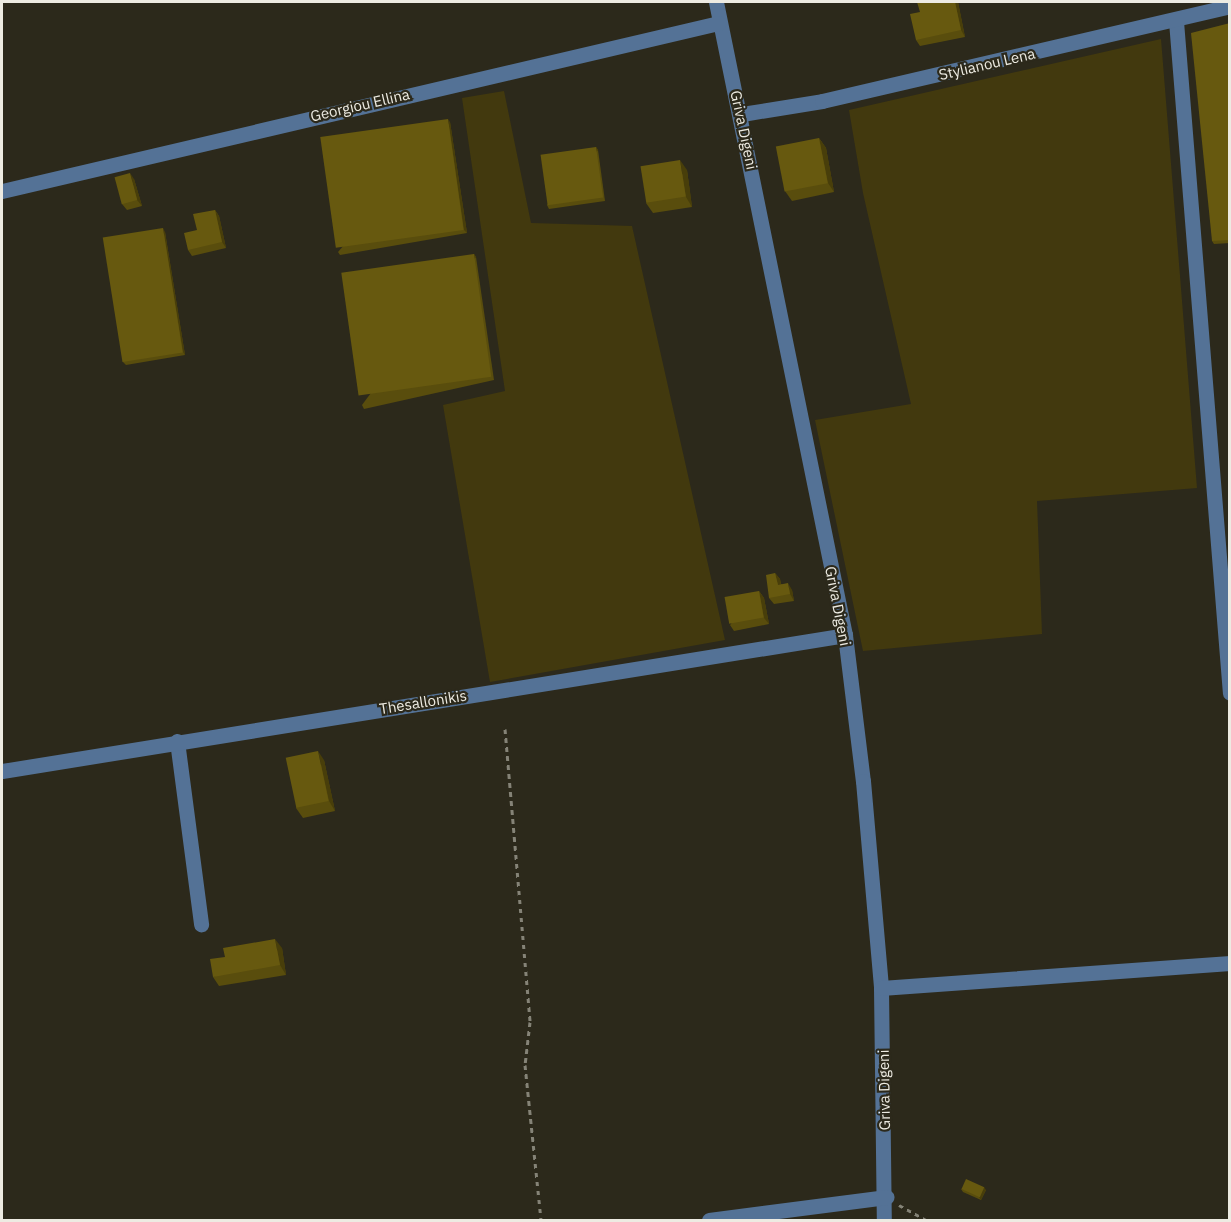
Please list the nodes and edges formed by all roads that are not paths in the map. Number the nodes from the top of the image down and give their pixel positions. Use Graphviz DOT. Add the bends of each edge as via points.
graph roads {
  1 [pos="716,2"];
  2 [pos="1230,6"];
  3 [pos="1176,21"];
  4 [pos="719,23"];
  5 [pos="742,114"];
  6 [pos="2,191"];
  7 [pos="845,635"];
  8 [pos="1230,693"];
  9 [pos="177,741"];
  10 [pos="2,771"];
  11 [pos="201,924"];
  12 [pos="1230,963"];
  13 [pos="881,988"];
  14 [pos="887,1197"];
  15 [pos="709,1221"];
  16 [pos="884,1221"];
  1 -- 4 [label="street, Griva Digeni"];
  2 -- 3 [label="street, Stylianou Lena"];
  3 -- 5 [label="street, Stylianou Lena" via="822,101"];
  3 -- 8 [label="street"];
  4 -- 5 [label="street, Griva Digeni"];
  4 -- 6 [label="street, Georgiou Ellina"];
  5 -- 7 [label="street, Griva Digeni" via="796,409"];
  7 -- 9 [label="street, Thesallonikis"];
  7 -- 13 [label="street, Griva Digeni" via="863,781"];
  9 -- 10 [label="street, Thesallonikis"];
  9 -- 11 [label="street"];
  12 -- 13 [label="street"];
  13 -- 14 [label="street, Griva Digeni"];
  14 -- 15 [label="street"];
  14 -- 16 [label="street, Griva Digeni"];
}
